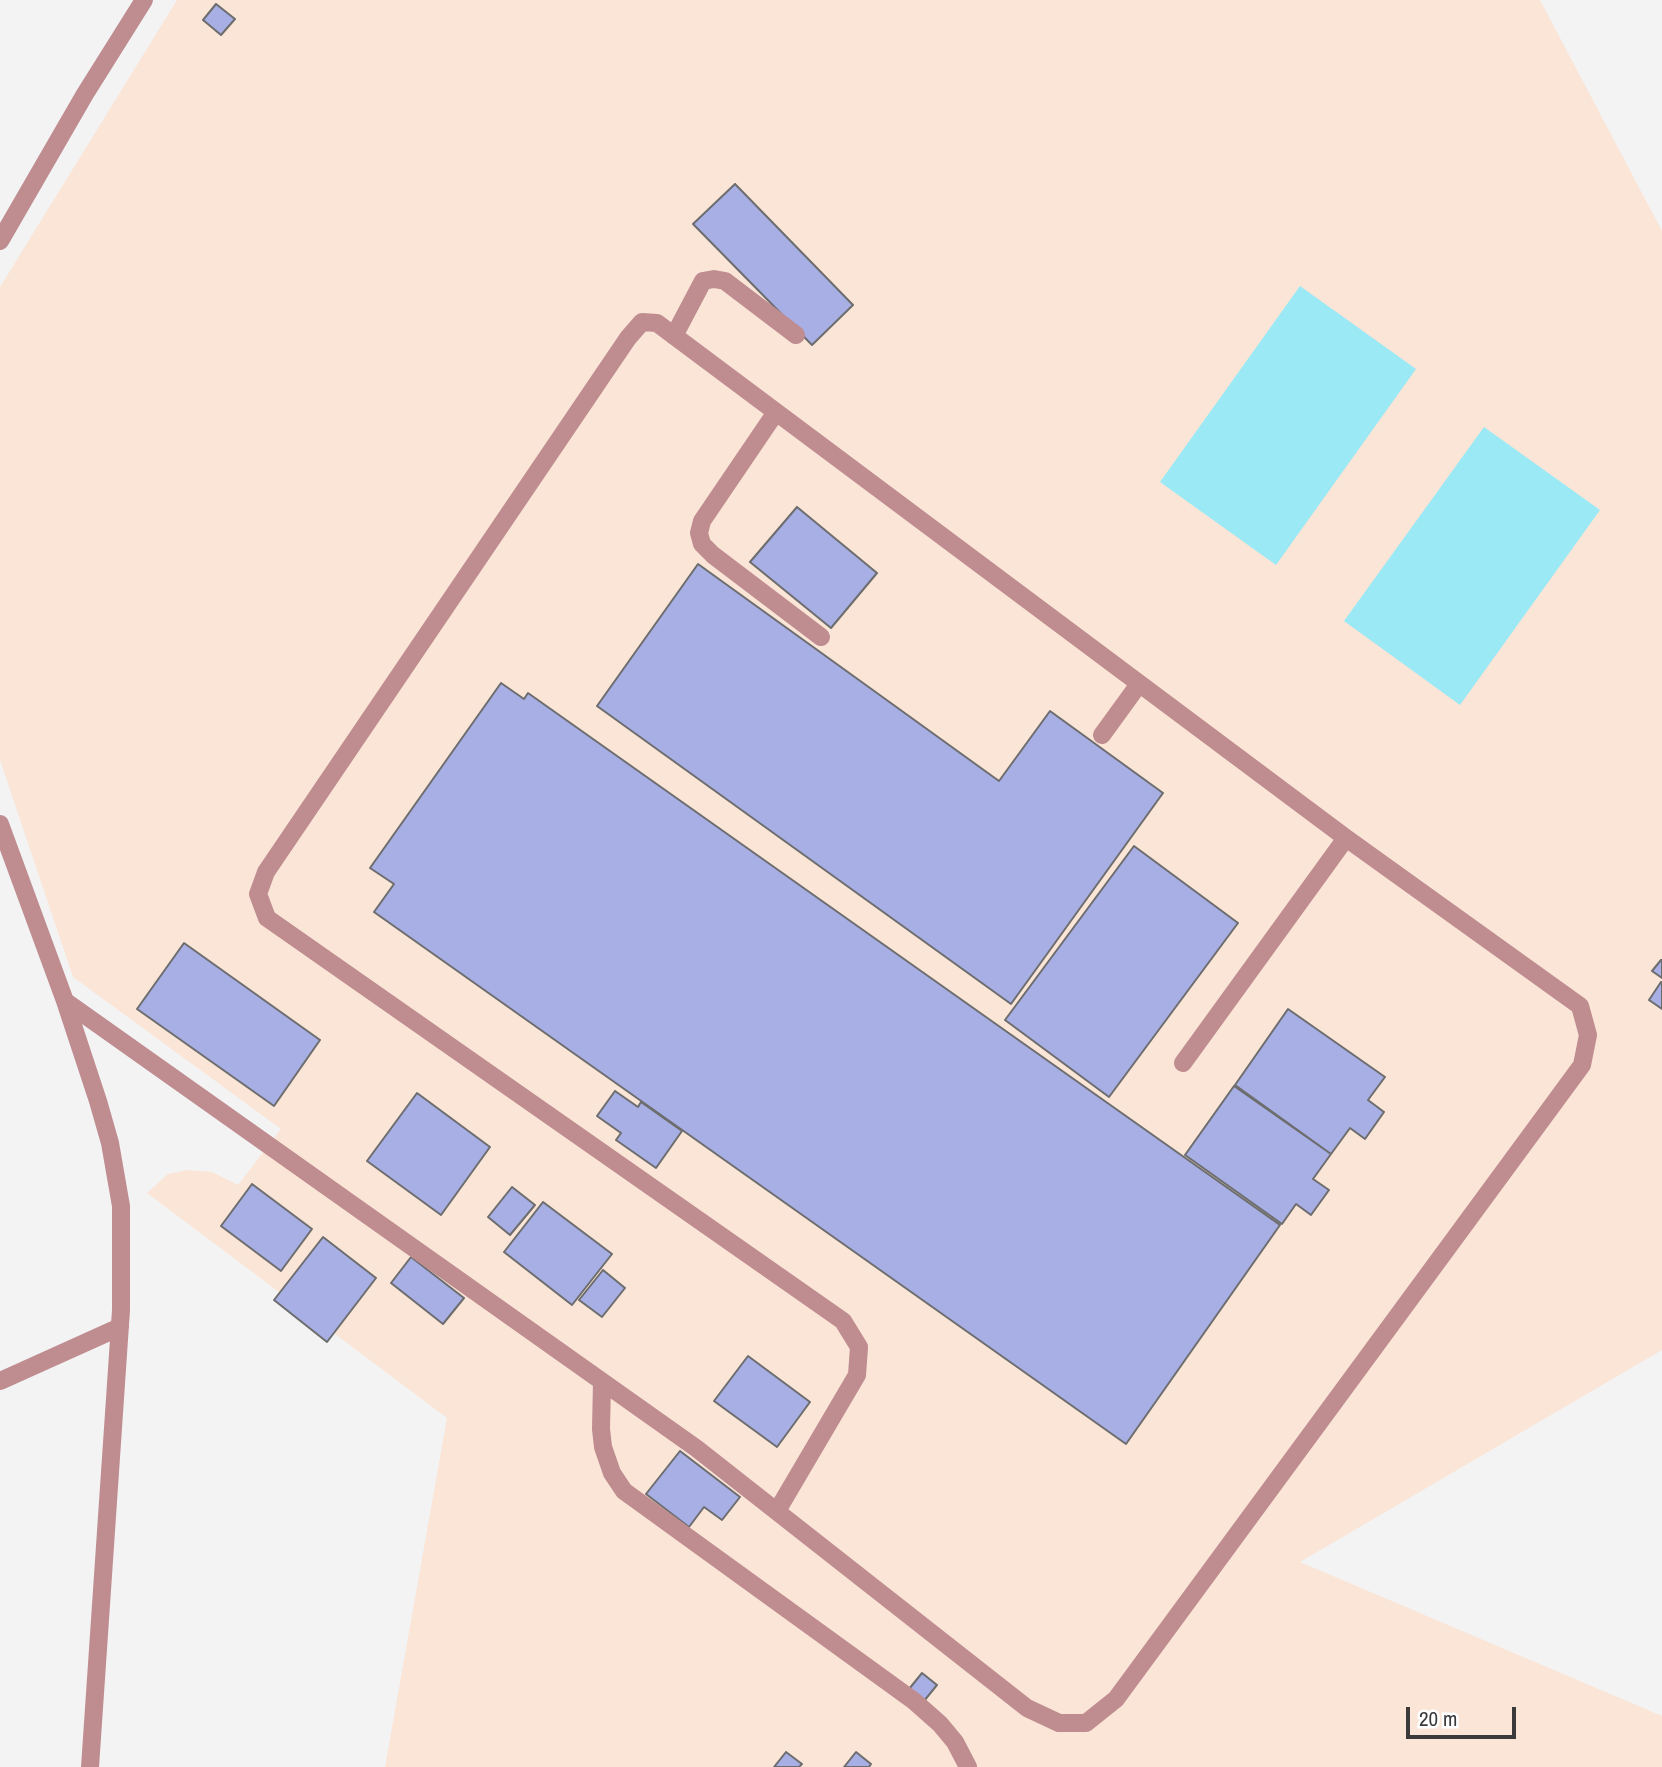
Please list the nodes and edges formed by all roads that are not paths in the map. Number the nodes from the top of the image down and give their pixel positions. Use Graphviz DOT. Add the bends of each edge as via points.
graph roads {
  1 [pos="144,0"];
  2 [pos="0,241"];
  3 [pos="796,335"];
  4 [pos="674,336"];
  5 [pos="776,412"];
  6 [pos="821,636"];
  7 [pos="1139,684"];
  8 [pos="1102,735"];
  9 [pos="0,824"];
  10 [pos="1346,838"];
  11 [pos="65,1001"];
  12 [pos="1183,1063"];
  13 [pos="120,1327"];
  14 [pos="0,1381"];
  15 [pos="602,1382"];
  16 [pos="777,1511"];
  17 [pos="90,1767"];
  18 [pos="968,1767"];
  1 -- 2 [label="street"];
  3 -- 4 [label="street" via="725,281 714,279 703,281"];
  4 -- 5 [label="street"];
  4 -- 16 [label="street" via="657,323 642,322 628,338 266,872 258,894 267,918 843,1321 859,1347 857,1375"];
  5 -- 6 [label="street" via="702,521 699,533 713,555"];
  5 -- 7 [label="street"];
  7 -- 8 [label="street"];
  7 -- 10 [label="street"];
  9 -- 11 [label="street"];
  10 -- 12 [label="street"];
  10 -- 16 [label="street" via="1580,1006 1588,1035 1582,1065 1116,1699 1086,1723 1059,1723 1027,1708"];
  11 -- 13 [label="street" via="118,1177"];
  11 -- 15 [label="street"];
  13 -- 14 [label="street"];
  13 -- 17 [label="street"];
  15 -- 16 [label="street"];
  15 -- 18 [label="street" via="603,1447 624,1491 914,1701 955,1742"];
}
